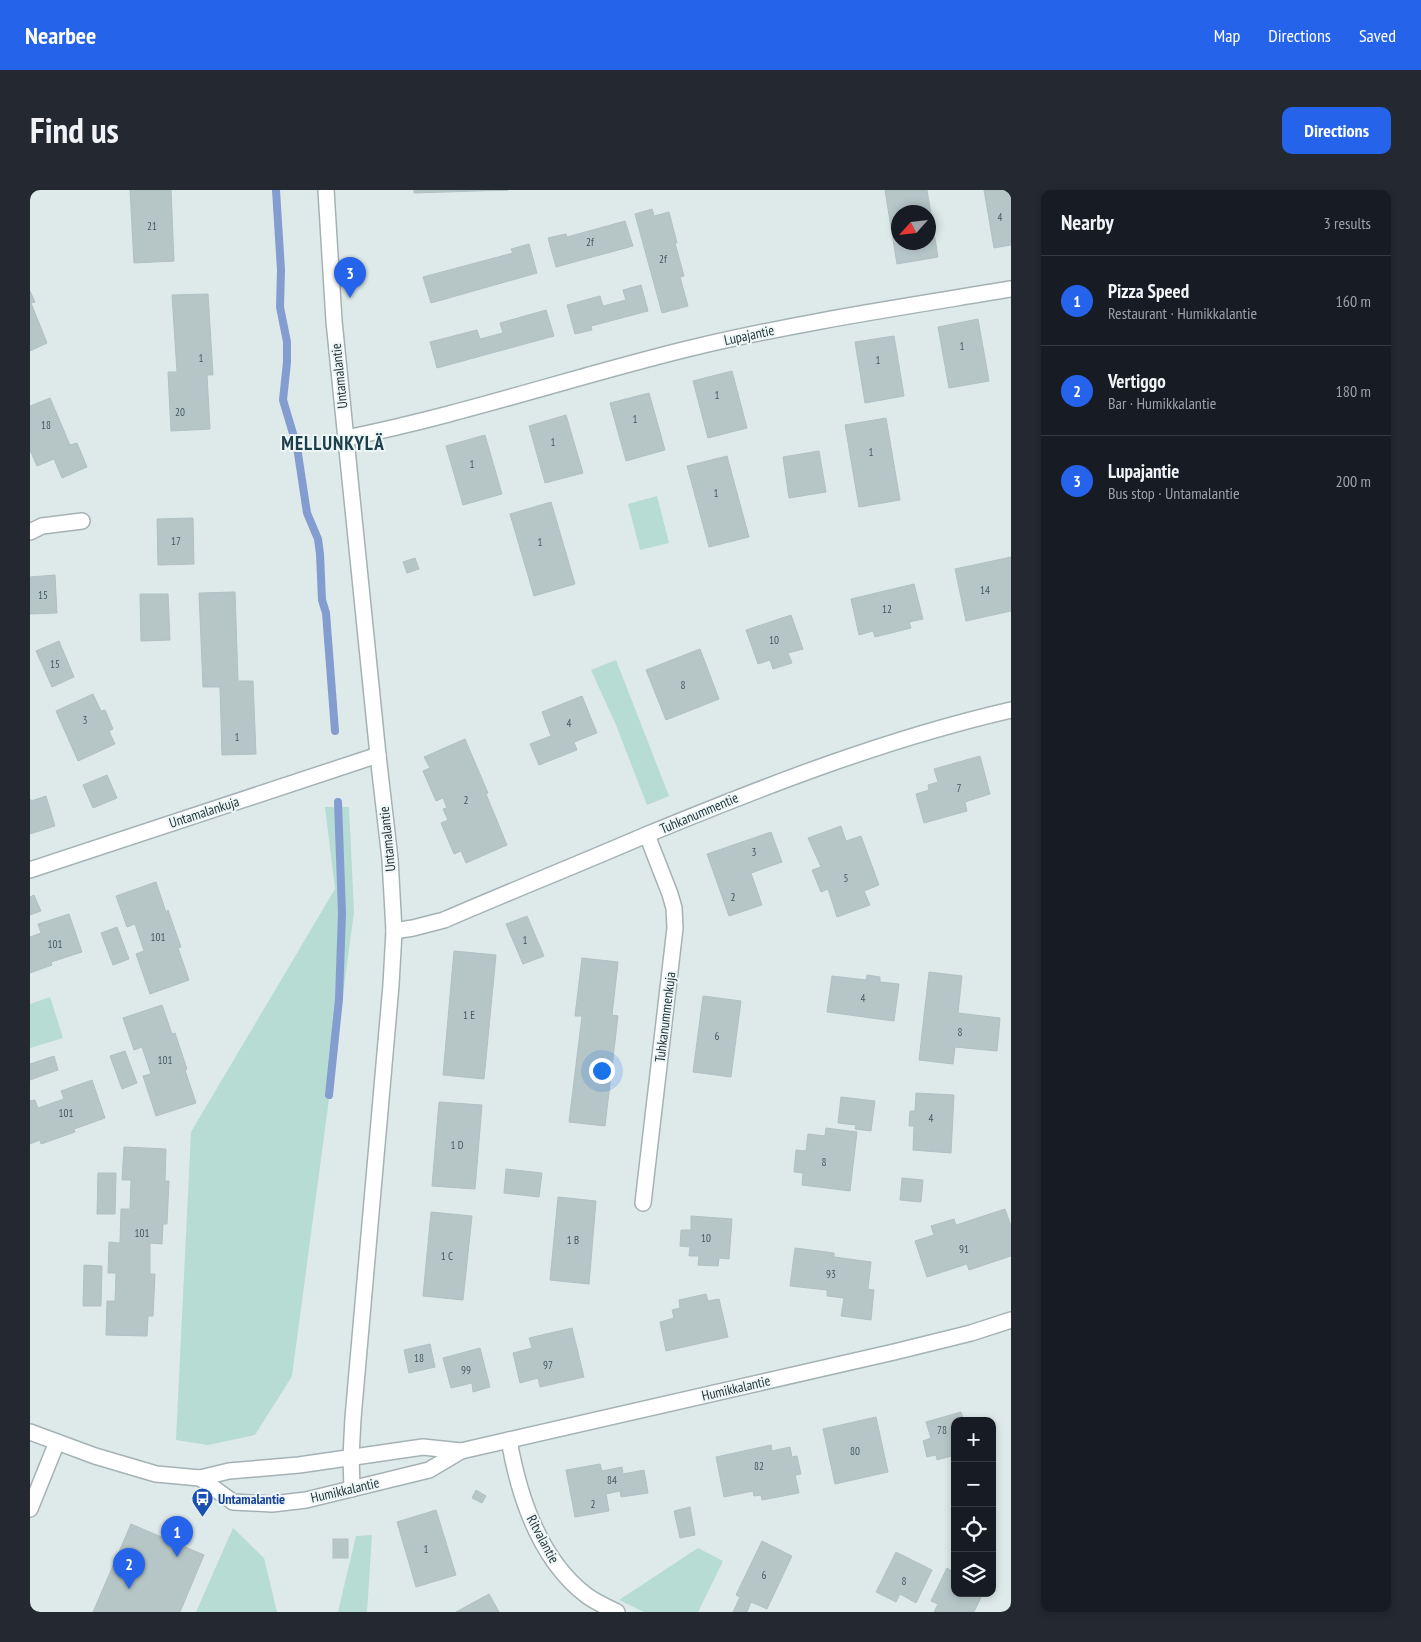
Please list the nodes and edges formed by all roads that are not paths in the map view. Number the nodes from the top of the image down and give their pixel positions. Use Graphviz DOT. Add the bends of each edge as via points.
graph roads {
  1 [pos="326,190"];
  2 [pos="1011,289"];
  3 [pos="346,438"];
  4 [pos="82,521"];
  5 [pos="30,532"];
  6 [pos="1011,710"];
  7 [pos="378,755"];
  8 [pos="647,835"];
  9 [pos="30,870"];
  10 [pos="394,930"];
  11 [pos="643,1203"];
  12 [pos="1011,1320"];
  13 [pos="30,1432"];
  14 [pos="508,1440"];
  15 [pos="57,1442"];
  16 [pos="461,1450"];
  17 [pos="351,1456"];
  18 [pos="200,1478"];
  19 [pos="352,1489"];
  20 [pos="30,1508"];
  21 [pos="616,1612"];
  1 -- 3 [label="street, Untamalantie" via="334,321"];
  2 -- 3 [label="street, Lupajantie" via="761,332 431,419"];
  3 -- 7 [label="street, Untamalantie"];
  4 -- 5 [label="street" via="42,526"];
  6 -- 8 [label="street, Tuhkanummentie" via="817,768"];
  7 -- 9 [label="street, Untamalankuja"];
  7 -- 10 [label="street, Untamalantie"];
  8 -- 10 [label="street, Tuhkanummentie" via="444,920"];
  8 -- 11 [label="street, Tuhkanummenkuja" via="670,894 675,928"];
  10 -- 17 [label="street, Untamalantie"];
  12 -- 14 [label="street, Humikkalantie" via="894,1352"];
  13 -- 15 [label="street, Humikkalantie"];
  14 -- 16 [label="street, Humikkalantie"];
  14 -- 21 [label="street, Ritvalantie" via="529,1514 549,1555 588,1597"];
  15 -- 18 [label="street, Humikkalantie" via="156,1474"];
  15 -- 20 [label="street"];
  16 -- 17 [label="street, Humikkalantie" via="423,1447"];
  16 -- 19 [label="street, Humikkalantie" via="429,1470"];
  17 -- 18 [label="street, Humikkalantie" via="300,1465 229,1471"];
  17 -- 19 [label="street, Untamalantie"];
  18 -- 19 [label="street, Humikkalantie" via="233,1502 272,1504"];
}
